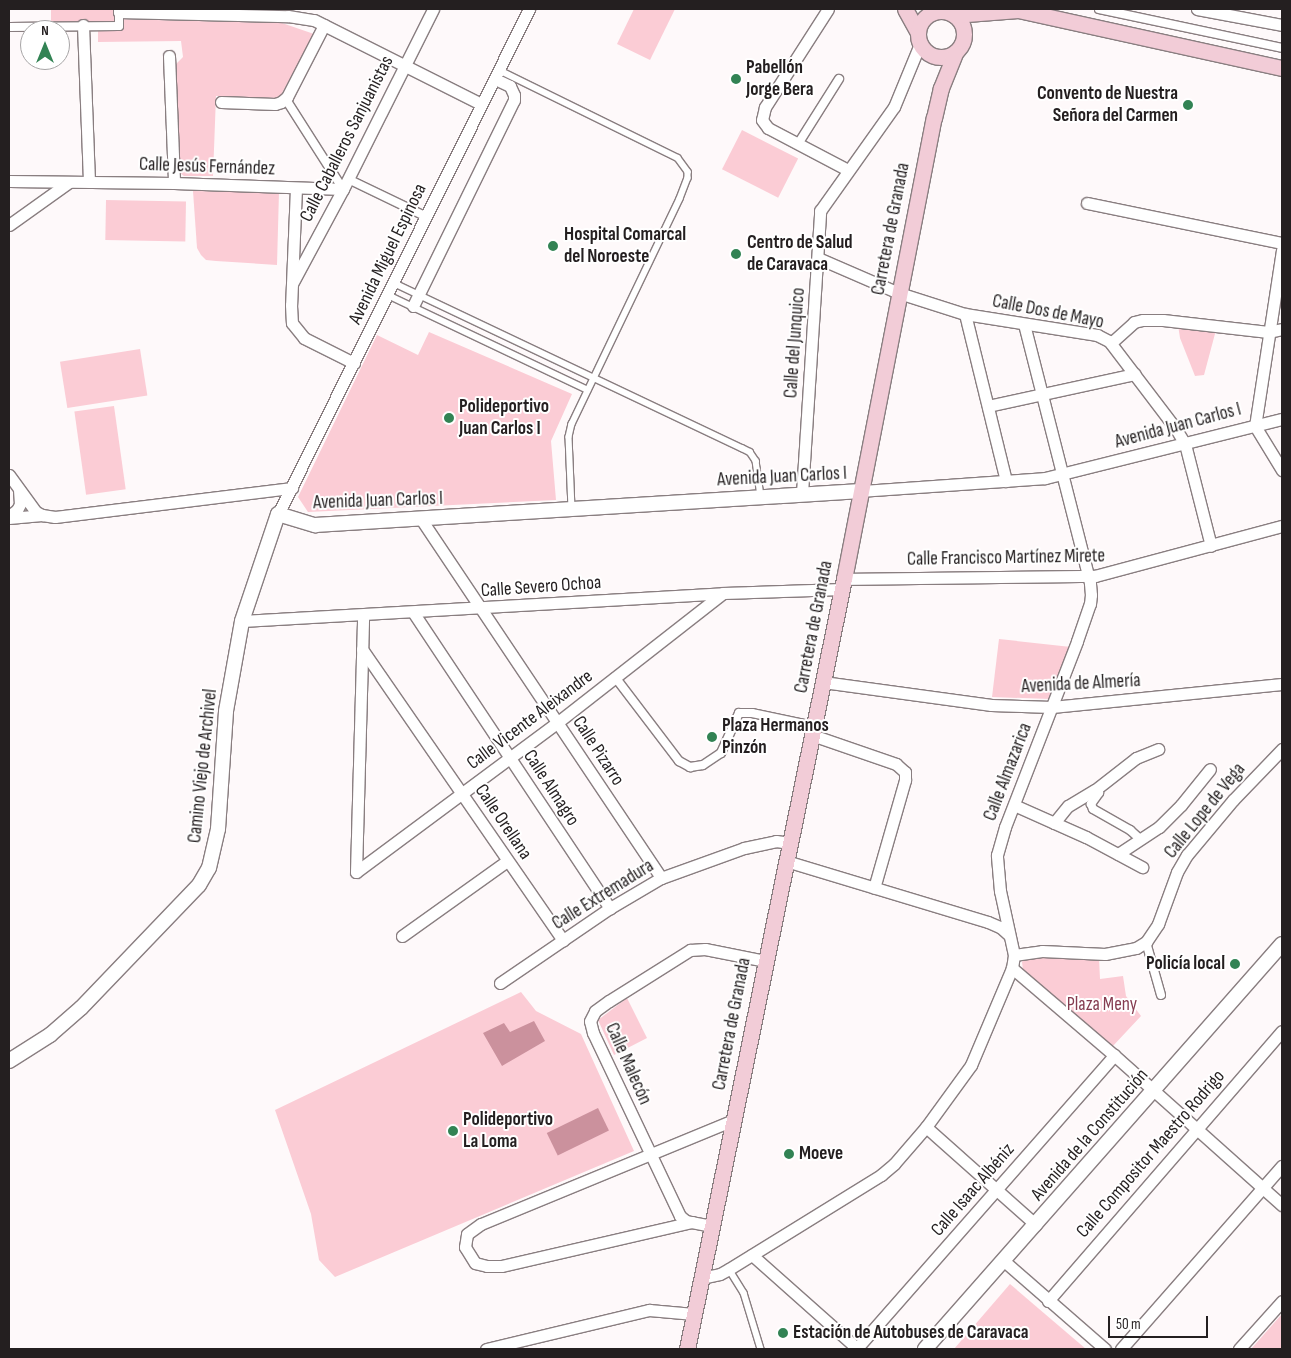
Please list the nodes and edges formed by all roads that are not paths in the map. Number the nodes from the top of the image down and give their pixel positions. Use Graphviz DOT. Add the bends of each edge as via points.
graph roads {
  1 [pos="433,9"];
  2 [pos="529,9"];
  3 [pos="828,9"];
  4 [pos="905,9"];
  5 [pos="1099,9"];
  6 [pos="1197,9"];
  7 [pos="119,10"];
  8 [pos="1212,10"];
  9 [pos="927,11"];
  10 [pos="961,18"];
  11 [pos="83,25"];
  12 [pos="324,25"];
  13 [pos="1282,25"];
  14 [pos="9,26"];
  15 [pos="919,38"];
  16 [pos="1282,48"];
  17 [pos="955,53"];
  18 [pos="932,55"];
  19 [pos="169,56"];
  20 [pos="403,67"];
  21 [pos="1282,68"];
  22 [pos="497,74"];
  23 [pos="839,79"];
  24 [pos="941,88"];
  25 [pos="285,98"];
  26 [pos="221,102"];
  27 [pos="481,104"];
  28 [pos="798,144"];
  29 [pos="848,170"];
  30 [pos="9,181"];
  31 [pos="69,182"];
  32 [pos="89,182"];
  33 [pos="174,183"];
  34 [pos="346,184"];
  35 [pos="296,188"];
  36 [pos="1087,204"];
  37 [pos="426,216"];
  38 [pos="9,225"];
  39 [pos="1282,243"];
  40 [pos="1282,250"];
  41 [pos="818,258"];
  42 [pos="394,283"];
  43 [pos="292,284"];
  44 [pos="899,293"];
  45 [pos="419,294"];
  46 [pos="388,295"];
  47 [pos="413,306"];
  48 [pos="966,314"];
  49 [pos="1024,325"];
  50 [pos="1282,329"];
  51 [pos="1268,332"];
  52 [pos="1111,343"];
  53 [pos="354,363"];
  54 [pos="1135,374"];
  55 [pos="594,377"];
  56 [pos="588,390"];
  57 [pos="1041,394"];
  58 [pos="988,406"];
  59 [pos="1282,418"];
  60 [pos="1255,426"];
  61 [pos="1185,444"];
  62 [pos="1282,470"];
  63 [pos="9,475"];
  64 [pos="1061,475"];
  65 [pos="1006,482"];
  66 [pos="18,487"];
  67 [pos="292,488"];
  68 [pos="861,491"];
  69 [pos="802,493"];
  70 [pos="761,496"];
  71 [pos="572,509"];
  72 [pos="39,514"];
  73 [pos="278,514"];
  74 [pos="9,517"];
  75 [pos="422,519"];
  76 [pos="1282,526"];
  77 [pos="1211,546"];
  78 [pos="1088,576"];
  79 [pos="843,584"];
  80 [pos="723,593"];
  81 [pos="482,609"];
  82 [pos="413,612"];
  83 [pos="363,615"];
  84 [pos="242,621"];
  85 [pos="362,649"];
  86 [pos="615,677"];
  87 [pos="823,682"];
  88 [pos="1282,684"];
  89 [pos="1052,707"];
  90 [pos="558,722"];
  91 [pos="813,731"];
  92 [pos="1282,749"];
  93 [pos="1158,750"];
  94 [pos="510,757"];
  95 [pos="1210,769"];
  96 [pos="1095,790"];
  97 [pos="462,793"];
  98 [pos="1014,805"];
  99 [pos="1054,823"];
  100 [pos="1141,840"];
  101 [pos="790,842"];
  102 [pos="1118,854"];
  103 [pos="507,861"];
  104 [pos="786,861"];
  105 [pos="1142,867"];
  106 [pos="660,878"];
  107 [pos="874,888"];
  108 [pos="610,908"];
  109 [pos="1009,935"];
  110 [pos="402,936"];
  111 [pos="563,940"];
  112 [pos="1146,942"];
  113 [pos="1282,944"];
  114 [pos="1014,956"];
  115 [pos="765,961"];
  116 [pos="1012,968"];
  117 [pos="500,983"];
  118 [pos="1161,995"];
  119 [pos="1282,1031"];
  120 [pos="1114,1055"];
  121 [pos="9,1061"];
  122 [pos="1153,1090"];
  123 [pos="733,1120"];
  124 [pos="926,1127"];
  125 [pos="1195,1129"];
  126 [pos="650,1154"];
  127 [pos="1282,1166"];
  128 [pos="1263,1188"];
  129 [pos="997,1190"];
  130 [pos="1282,1205"];
  131 [pos="678,1213"];
  132 [pos="692,1222"];
  133 [pos="1036,1225"];
  134 [pos="671,1226"];
  135 [pos="712,1226"];
  136 [pos="752,1255"];
  137 [pos="1004,1261"];
  138 [pos="729,1269"];
  139 [pos="701,1278"];
  140 [pos="1048,1301"];
  141 [pos="1282,1301"];
  142 [pos="694,1314"];
  143 [pos="486,1349"];
  144 [pos="687,1349"];
  145 [pos="761,1349"];
  146 [pos="858,1349"];
  147 [pos="925,1349"];
  148 [pos="1104,1349"];
  149 [pos="1122,1349"];
  150 [pos="1239,1349"];
  1 -- 20 [label="street, Calle Caballeros Sanjuanistas"];
  2 -- 22 [label="street, Avenida Miguel Espinosa"];
  3 -- 28 [label="street" via="762,115 763,125"];
  4 -- 15 [label="main road"];
  5 -- 16 [label="street"];
  6 -- 8 [label="street"];
  7 -- 11 [label="street" via="119,26"];
  7 -- 12 [label="street" via="288,16"];
  8 -- 13 [label="street"];
  9 -- 10 [label="main road" via="944,11"];
  9 -- 15 [label="main road"];
  10 -- 17 [label="main road" via="960,48"];
  10 -- 21 [label="main road" via="1001,10 1027,11"];
  11 -- 14 [label="street"];
  11 -- 32 [label="street"];
  12 -- 20 [label="street"];
  12 -- 25 [label="street"];
  15 -- 18 [label="main road"];
  15 -- 29 [label="street, Calle del Junquico" via="894,107"];
  17 -- 18 [label="main road" via="943,57"];
  17 -- 24 [label="main road, Carretera de Granada"];
  18 -- 24 [label="main road, Carretera de Granada"];
  19 -- 33 [label="street"];
  20 -- 27 [label="street"];
  20 -- 34 [label="street, Calle Caballeros Sanjuanistas"];
  22 -- 27 [label="street, Avenida Miguel Espinosa"];
  22 -- 45 [label="street" via="510,86 514,100"];
  22 -- 55 [label="lane" via="662,149 685,165 688,178 685,188"];
  23 -- 28 [label="street"];
  24 -- 44 [label="main road, Carretera de Granada"];
  25 -- 26 [label="street" via="275,104"];
  25 -- 34 [label="street"];
  27 -- 37 [label="street, Avenida Miguel Espinosa"];
  28 -- 29 [label="street"];
  29 -- 41 [label="street, Calle del Junquico" via="820,211"];
  30 -- 31 [label="street, Calle Jesús Fernández"];
  31 -- 32 [label="street, Calle Jesús Fernández"];
  31 -- 38 [label="street"];
  32 -- 33 [label="street, Calle Jesús Fernández"];
  33 -- 35 [label="street, Calle Jesús Fernández"];
  34 -- 35 [label="street, Calle Jesús Fernández"];
  34 -- 37 [label="street"];
  34 -- 43 [label="street, Calle Caballeros Sanjuanistas"];
  35 -- 43 [label="street"];
  36 -- 39 [label="street"];
  37 -- 42 [label="street, Avenida Miguel Espinosa"];
  40 -- 51 [label="street"];
  41 -- 44 [label="street, Calle Dos de Mayo"];
  41 -- 69 [label="street, Calle del Junquico"];
  42 -- 45 [label="lane"];
  42 -- 46 [label="street, Avenida Miguel Espinosa"];
  43 -- 53 [label="street" via="292,323 297,331 304,338"];
  44 -- 48 [label="street, Calle Dos de Mayo"];
  44 -- 68 [label="main road, Carretera de Granada"];
  45 -- 47 [label="street"];
  45 -- 55 [label="lane"];
  46 -- 47 [label="lane"];
  46 -- 53 [label="street, Avenida Miguel Espinosa"];
  47 -- 56 [label="lane"];
  48 -- 49 [label="street, Calle Dos de Mayo"];
  48 -- 58 [label="street"];
  49 -- 52 [label="street, Calle Dos de Mayo" via="1097,335"];
  49 -- 57 [label="street, Calle Almazarica"];
  50 -- 51 [label="street"];
  51 -- 52 [label="street" via="1144,320 1134,322"];
  51 -- 60 [label="street"];
  52 -- 54 [label="street, Calle Dos de Mayo"];
  53 -- 67 [label="street, Avenida Miguel Espinosa"];
  54 -- 57 [label="street"];
  54 -- 61 [label="street, Calle Dos de Mayo"];
  55 -- 56 [label="lane"];
  55 -- 70 [label="lane" via="750,452 760,474"];
  56 -- 71 [label="lane" via="569,437"];
  57 -- 58 [label="street"];
  57 -- 64 [label="street, Calle Almazarica"];
  58 -- 65 [label="street"];
  59 -- 60 [label="street, Avenida Juan Carlos I"];
  60 -- 61 [label="street, Avenida Juan Carlos I"];
  60 -- 62 [label="street"];
  61 -- 64 [label="street, Avenida Juan Carlos I"];
  61 -- 77 [label="street, Calle Dos de Mayo"];
  63 -- 66 [label="street"];
  64 -- 65 [label="street, Avenida Juan Carlos I"];
  64 -- 78 [label="street, Calle Almazarica"];
  65 -- 68 [label="street, Avenida Juan Carlos I"];
  66 -- 72 [label="street"];
  66 -- 74 [label="street" via="20,504"];
  67 -- 72 [label="street" via="56,517"];
  67 -- 73 [label="street, Avenida Miguel Espinosa"];
  68 -- 69 [label="street, Avenida Juan Carlos I"];
  68 -- 79 [label="main road, Carretera de Granada"];
  69 -- 70 [label="street, Avenida Juan Carlos I"];
  70 -- 71 [label="street, Avenida Juan Carlos I"];
  71 -- 75 [label="street, Avenida Juan Carlos I"];
  72 -- 74 [label="street"];
  73 -- 75 [label="street, Avenida Juan Carlos I" via="315,525"];
  73 -- 84 [label="street, Camino Viejo de Archivel"];
  75 -- 81 [label="street, Calle Pizarro"];
  76 -- 77 [label="street, Calle Francisco Martínez Mirete"];
  77 -- 78 [label="street, Calle Francisco Martínez Mirete" via="1111,574"];
  78 -- 79 [label="street, Calle Francisco Martínez Mirete"];
  78 -- 89 [label="street, Calle Almazarica" via="1090,604"];
  79 -- 80 [label="street, Calle Severo Ochoa"];
  79 -- 87 [label="main road, Carretera de Granada"];
  80 -- 81 [label="street, Calle Severo Ochoa"];
  80 -- 86 [label="street, Calle Vicente Aleixandre"];
  81 -- 82 [label="street, Calle Severo Ochoa"];
  81 -- 90 [label="street, Calle Pizarro"];
  82 -- 83 [label="street, Calle Severo Ochoa"];
  82 -- 94 [label="street, Calle Almagro"];
  83 -- 84 [label="street, Calle Severo Ochoa"];
  83 -- 85 [label="street"];
  84 -- 121 [label="street, Camino Viejo de Archivel" via="226,711 218,829 206,873 199,885 81,1008 50,1034"];
  85 -- 97 [label="street, Calle Orellana"];
  85 -- 97 [label="street, Calle Vicente Aleixandre" via="356,872"];
  86 -- 90 [label="street, Calle Vicente Aleixandre"];
  86 -- 91 [label="street" via="679,761 690,766 703,765 721,754 740,713 752,713"];
  87 -- 89 [label="street, Avenida de Almería" via="991,704"];
  87 -- 91 [label="main road, Carretera de Granada"];
  88 -- 89 [label="street, Avenida de Almería"];
  89 -- 98 [label="street, Calle Almazarica"];
  90 -- 94 [label="street, Calle Vicente Aleixandre"];
  90 -- 106 [label="street, Calle Pizarro"];
  91 -- 101 [label="main road, Carretera de Granada"];
  91 -- 107 [label="street" via="896,764 903,770 905,780"];
  92 -- 112 [label="street, Calle Lope de Vega" via="1232,800 1187,855 1177,872 1158,924"];
  93 -- 96 [label="street" via="1136,758"];
  94 -- 97 [label="street, Calle Vicente Aleixandre"];
  94 -- 108 [label="street, Calle Almagro"];
  95 -- 100 [label="street" via="1181,805"];
  96 -- 99 [label="street" via="1068,806"];
  96 -- 100 [label="street" via="1099,793 1091,804 1093,809"];
  97 -- 103 [label="street, Calle Orellana"];
  98 -- 99 [label="street"];
  98 -- 109 [label="street, Calle Almazarica" via="997,855"];
  99 -- 102 [label="street"];
  100 -- 102 [label="street"];
  101 -- 104 [label="main road, Carretera de Granada"];
  101 -- 106 [label="street, Calle Extremadura" via="776,841 744,848"];
  102 -- 105 [label="street"];
  103 -- 110 [label="street"];
  103 -- 111 [label="street, Calle Orellana"];
  104 -- 107 [label="street"];
  104 -- 115 [label="main road, Carretera de Granada"];
  106 -- 108 [label="street, Calle Extremadura"];
  107 -- 109 [label="street" via="988,922"];
  108 -- 111 [label="street, Calle Extremadura"];
  109 -- 114 [label="street, Calle Almazarica"];
  111 -- 117 [label="street, Calle Extremadura"];
  112 -- 114 [label="street" via="1136,948 1105,954 1042,952"];
  112 -- 118 [label="street"];
  113 -- 122 [label="street, Avenida de la Constitución"];
  114 -- 116 [label="street"];
  115 -- 123 [label="main road, Carretera de Granada"];
  115 -- 126 [label="street, Calle Malecón" via="690,950 591,1016 593,1032"];
  116 -- 120 [label="street"];
  116 -- 124 [label="street" via="971,1065"];
  119 -- 125 [label="street, Calle Compositor Maestro Rodrigo"];
  120 -- 122 [label="street"];
  120 -- 129 [label="street, Calle Isaac Albéniz"];
  122 -- 125 [label="street"];
  122 -- 133 [label="street, Avenida de la Constitución"];
  123 -- 126 [label="street"];
  123 -- 135 [label="main road, Carretera de Granada"];
  124 -- 129 [label="street"];
  124 -- 136 [label="street" via="881,1175"];
  125 -- 128 [label="street"];
  125 -- 140 [label="street, Calle Compositor Maestro Rodrigo"];
  126 -- 131 [label="street, Calle Malecón"];
  126 -- 134 [label="street" via="482,1224 467,1234 467,1253 475,1263 501,1266"];
  127 -- 128 [label="street"];
  128 -- 130 [label="street"];
  128 -- 149 [label="street"];
  129 -- 133 [label="street"];
  129 -- 146 [label="street, Calle Isaac Albéniz"];
  131 -- 132 [label="street"];
  131 -- 134 [label="street"];
  132 -- 134 [label="street"];
  132 -- 135 [label="street"];
  133 -- 137 [label="street, Avenida de la Constitución"];
  135 -- 139 [label="main road, Carretera de Granada"];
  136 -- 138 [label="street"];
  136 -- 146 [label="street"];
  137 -- 140 [label="street"];
  137 -- 147 [label="street, Avenida de la Constitución"];
  138 -- 139 [label="street"];
  138 -- 145 [label="lane" via="744,1293"];
  139 -- 142 [label="main road, Carretera de Granada"];
  140 -- 148 [label="street"];
  141 -- 150 [label="street"];
  142 -- 143 [label="street" via="649,1310"];
  142 -- 144 [label="main road, Carretera de Granada"];
}
